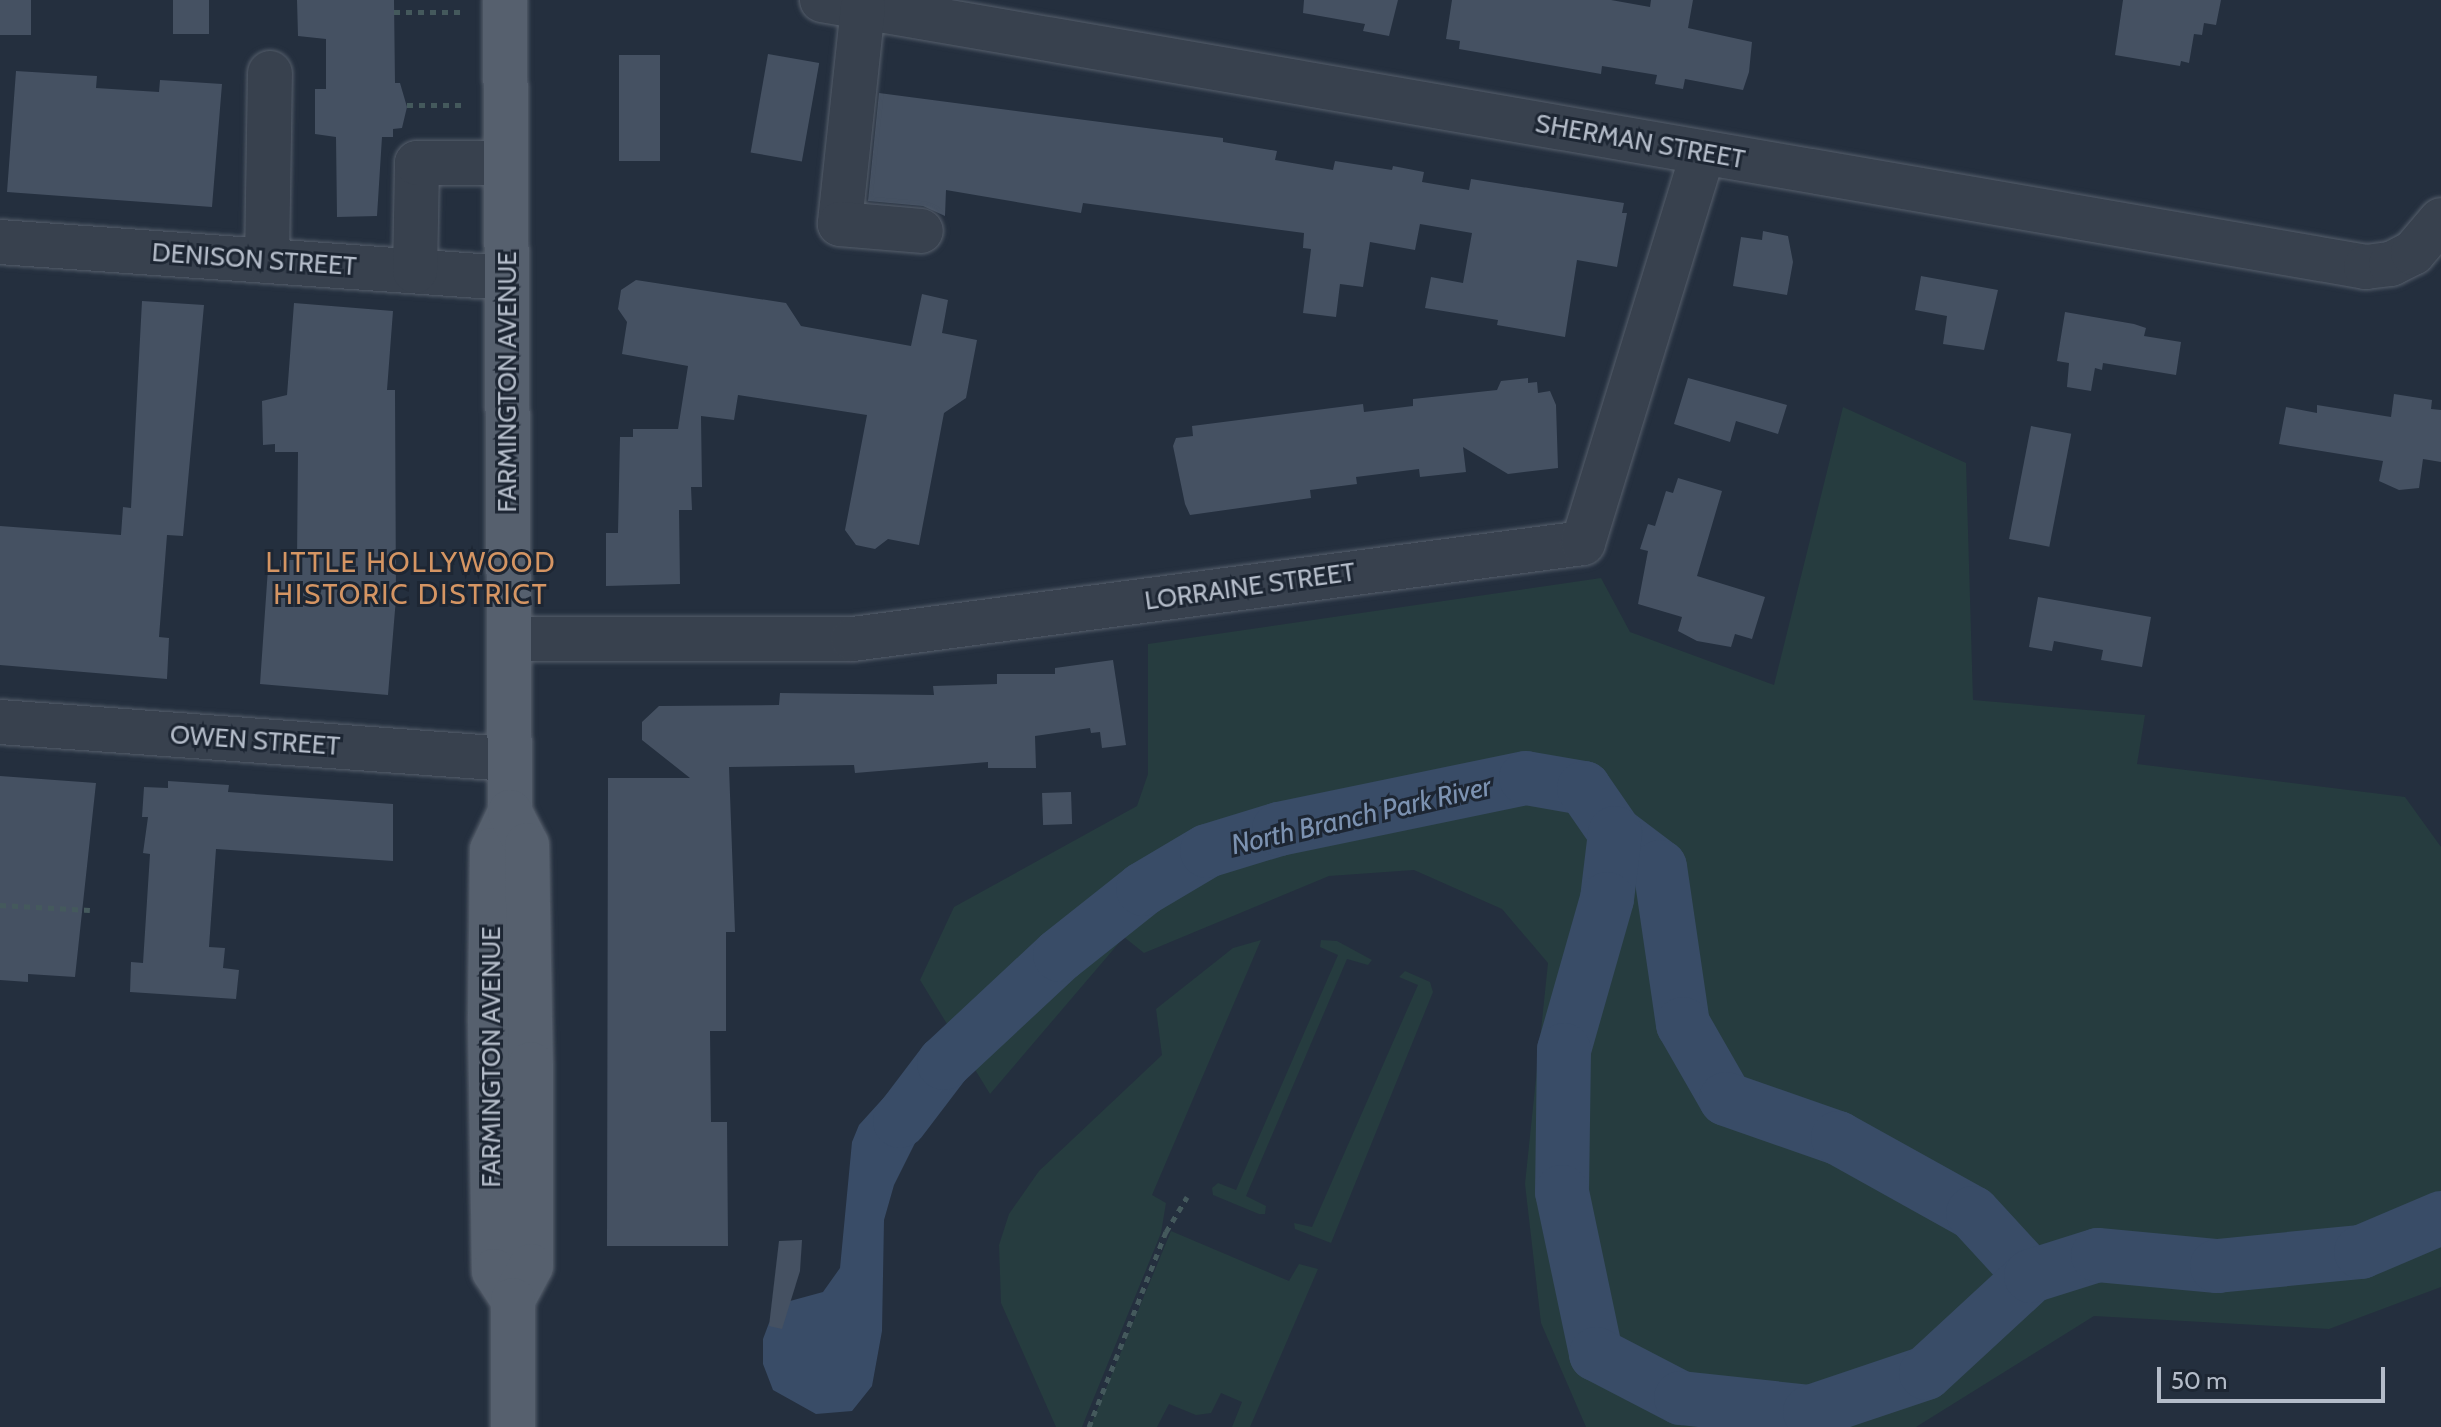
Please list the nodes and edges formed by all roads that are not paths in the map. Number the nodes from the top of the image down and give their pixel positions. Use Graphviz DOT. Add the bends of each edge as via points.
graph roads {
  1 [pos="842,3"];
  2 [pos="486,6"];
  3 [pos="270,73"];
  4 [pos="1703,153"];
  5 [pos="506,163"];
  6 [pos="2441,220"];
  7 [pos="921,231"];
  8 [pos="0,242"];
  9 [pos="267,261"];
  10 [pos="415,271"];
  11 [pos="507,278"];
  12 [pos="509,639"];
  13 [pos="0,722"];
  14 [pos="509,759"];
  15 [pos="513,1427"];
  1 -- 4 [label="street, SHERMAN STREET"];
  1 -- 7 [label="street" via="840,224"];
  2 -- 5 [label="main road, FARMINGTON AVENUE"];
  3 -- 9 [label="street"];
  4 -- 6 [label="street, SHERMAN STREET" via="2366,267 2391,264 2413,253"];
  4 -- 12 [label="street, LORRAINE STREET" via="1583,543 853,639"];
  5 -- 10 [label="street" via="417,163"];
  5 -- 11 [label="main road, FARMINGTON AVENUE"];
  8 -- 9 [label="street, DENISON STREET"];
  9 -- 10 [label="street, DENISON STREET"];
  10 -- 11 [label="street, DENISON STREET"];
  11 -- 12 [label="main road, FARMINGTON AVENUE"];
  12 -- 14 [label="main road, FARMINGTON AVENUE"];
  13 -- 14 [label="street, OWEN STREET"];
  14 -- 15 [label="main road, FARMINGTON AVENUE" via="510,812 492,850 490,1022 494,1271 513,1300"];
}
